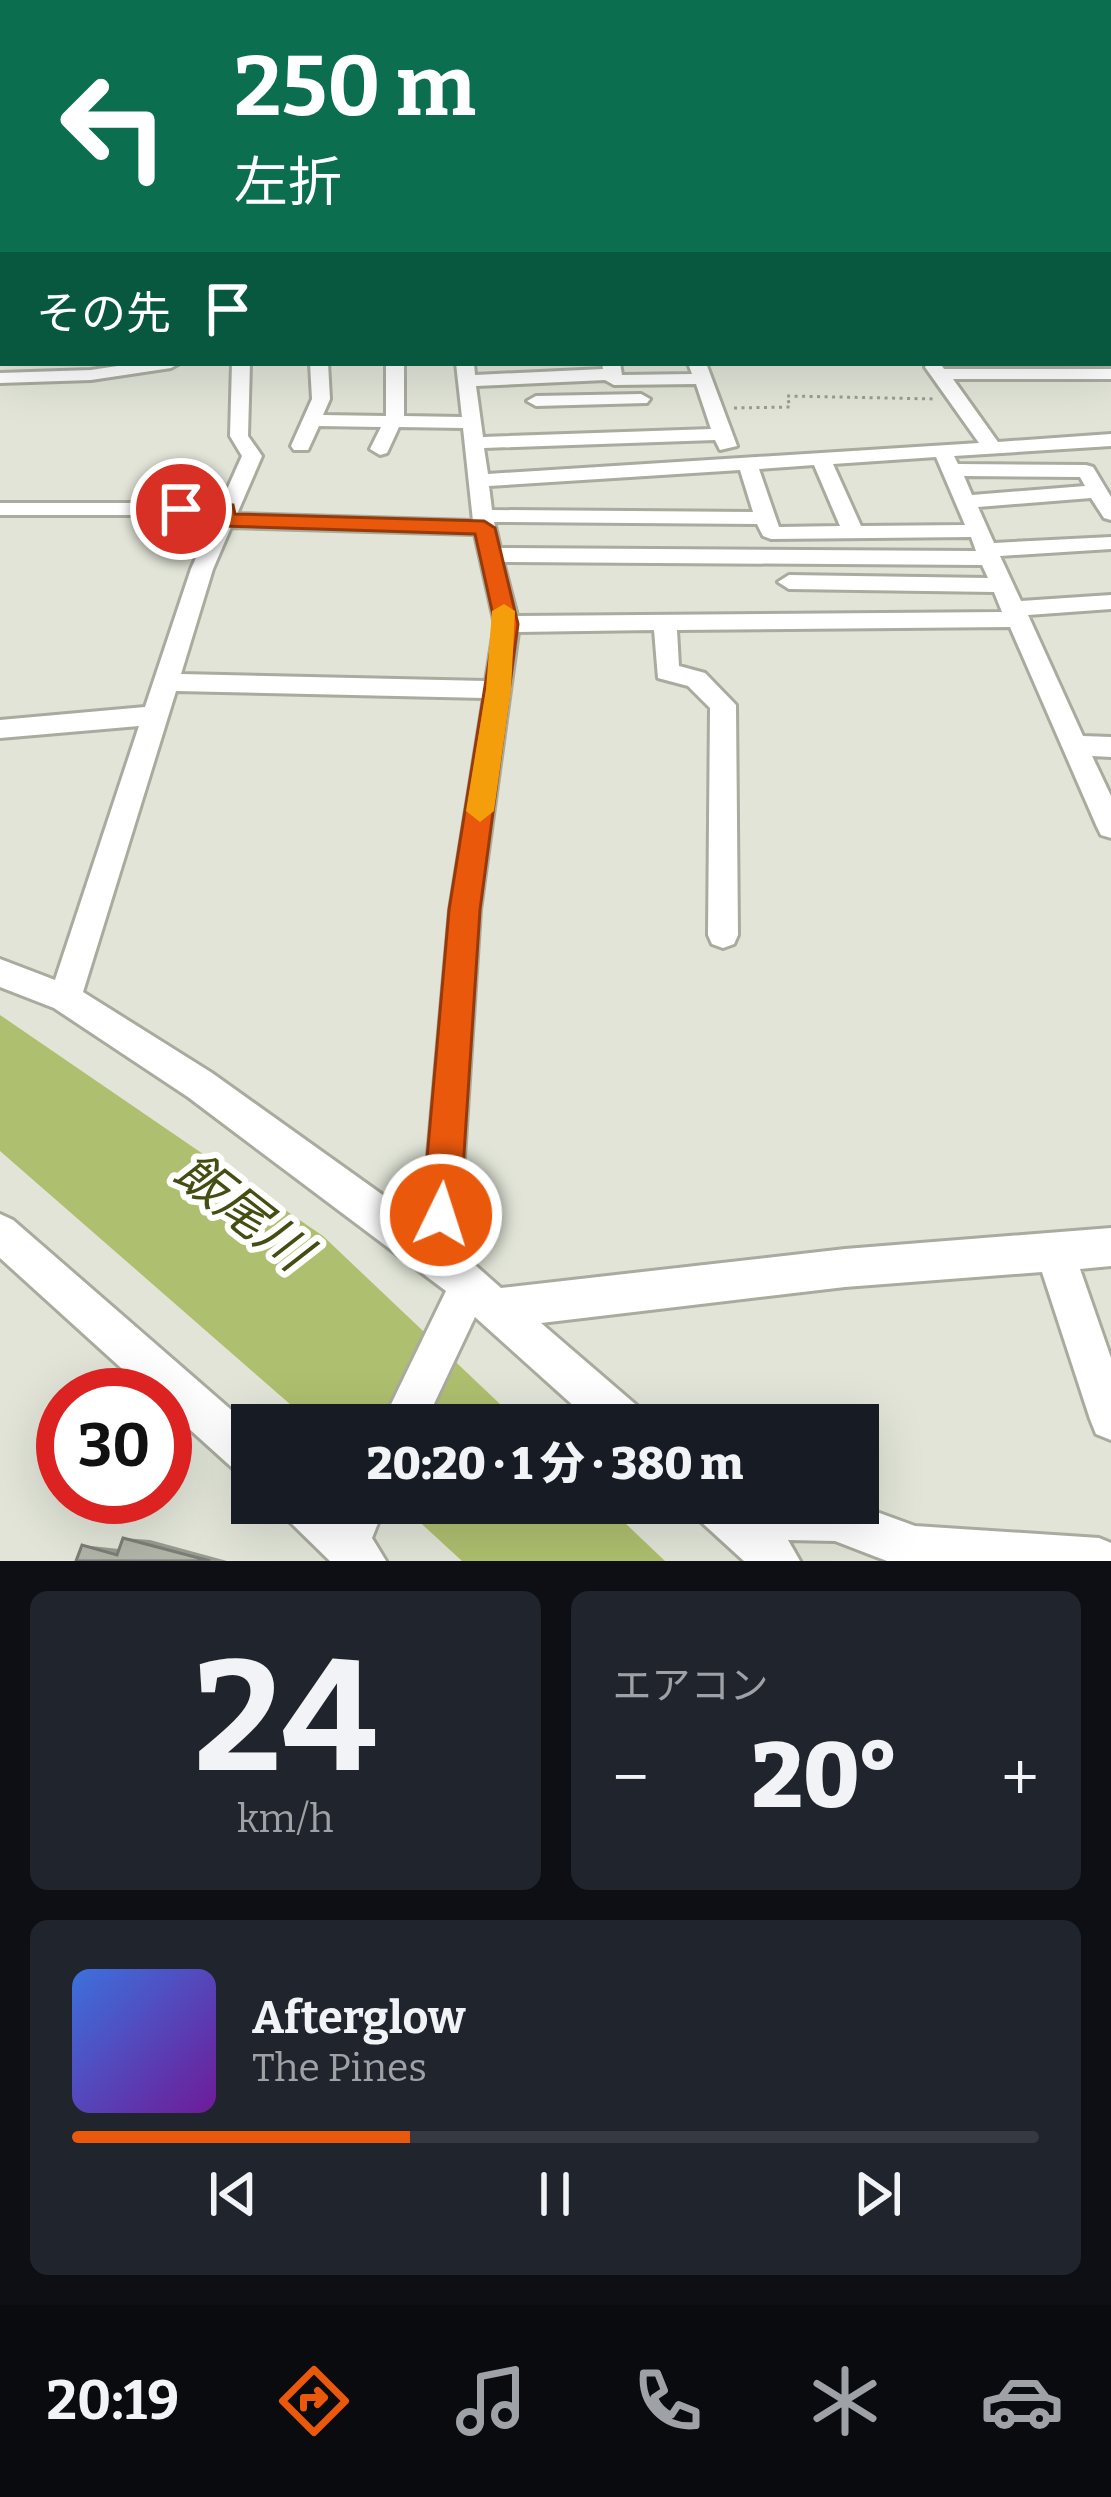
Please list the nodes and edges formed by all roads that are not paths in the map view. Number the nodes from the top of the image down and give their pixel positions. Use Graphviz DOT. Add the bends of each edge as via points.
graph roads {
  1 [pos="151,366"];
  2 [pos="242,366"];
  3 [pos="319,366"];
  4 [pos="395,366"];
  5 [pos="612,368"];
  6 [pos="935,369"];
  7 [pos="700,371"];
  8 [pos="466,372"];
  9 [pos="1111,374"];
  10 [pos="533,377"];
  11 [pos="0,378"];
  12 [pos="638,389"];
  13 [pos="536,401"];
  14 [pos="394,418"];
  15 [pos="314,420"];
  16 [pos="472,433"];
  17 [pos="722,434"];
  18 [pos="654,437"];
  19 [pos="1111,440"];
  20 [pos="540,441"];
  21 [pos="301,446"];
  22 [pos="990,446"];
  23 [pos="380,449"];
  24 [pos="822,460"];
  25 [pos="947,460"];
  26 [pos="741,466"];
  27 [pos="479,481"];
  28 [pos="1099,491"];
  29 [pos="965,502"];
  30 [pos="0,509"];
  31 [pos="1111,514"];
  32 [pos="224,515"];
  33 [pos="768,525"];
  34 [pos="853,532"];
  35 [pos="486,533"];
  36 [pos="1111,543"];
  37 [pos="985,546"];
  38 [pos="785,571"];
  39 [pos="1001,585"];
  40 [pos="1111,602"];
  41 [pos="1015,614"];
  42 [pos="803,620"];
  43 [pos="665,622"];
  44 [pos="507,624"];
  45 [pos="168,682"];
  46 [pos="499,690"];
  47 [pos="155,715"];
  48 [pos="0,729"];
  49 [pos="1072,745"];
  50 [pos="1111,747"];
  51 [pos="1111,827"];
  52 [pos="723,935"];
  53 [pos="0,973"];
  54 [pos="65,998"];
  55 [pos="0,1233"];
  56 [pos="1111,1246"];
  57 [pos="1055,1251"];
  58 [pos="438,1258"];
  59 [pos="475,1299"];
  60 [pos="414,1404"];
  61 [pos="602,1404"];
  62 [pos="1111,1419"];
  63 [pos="231,1438"];
  64 [pos="737,1524"];
  65 [pos="849,1524"];
  66 [pos="777,1561"];
  67 [pos="1099,1561"];
  1 -- 11 [label="street"];
  2 -- 32 [label="street" via="239,436 252,456"];
  3 -- 15 [label="street"];
  4 -- 14 [label="street"];
  5 -- 10 [label="street"];
  5 -- 12 [label="street" via="614,380"];
  6 -- 9 [label="street"];
  6 -- 22 [label="street"];
  7 -- 12 [label="street"];
  7 -- 17 [label="street"];
  8 -- 10 [label="street"];
  8 -- 16 [label="street"];
  10 -- 13 [label="street"];
  12 -- 13 [label="street"];
  12 -- 18 [label="street"];
  13 -- 20 [label="street"];
  14 -- 15 [label="street"];
  14 -- 16 [label="street"];
  14 -- 23 [label="street"];
  15 -- 21 [label="street"];
  16 -- 20 [label="street"];
  16 -- 27 [label="street"];
  17 -- 18 [label="street"];
  17 -- 26 [label="street"];
  18 -- 20 [label="street"];
  19 -- 22 [label="street"];
  22 -- 25 [label="street"];
  24 -- 25 [label="street"];
  24 -- 26 [label="street"];
  24 -- 34 [label="street"];
  25 -- 28 [label="street" via="1085,471"];
  25 -- 29 [label="street"];
  26 -- 27 [label="street"];
  26 -- 33 [label="street"];
  27 -- 35 [label="street"];
  28 -- 29 [label="street"];
  28 -- 31 [label="street"];
  29 -- 37 [label="street"];
  30 -- 32 [label="street"];
  32 -- 35 [label="street"];
  32 -- 45 [label="street"];
  33 -- 34 [label="street"];
  33 -- 35 [label="street"];
  33 -- 38 [label="street"];
  34 -- 37 [label="street"];
  35 -- 38 [label="street"];
  35 -- 44 [label="street"];
  36 -- 37 [label="street"];
  37 -- 38 [label="street"];
  37 -- 39 [label="street"];
  38 -- 39 [label="street"];
  38 -- 42 [label="street"];
  39 -- 41 [label="street"];
  40 -- 41 [label="street"];
  41 -- 42 [label="street"];
  41 -- 49 [label="street"];
  42 -- 43 [label="street"];
  43 -- 44 [label="street"];
  43 -- 52 [label="street" via="667,672 696,679 723,704"];
  44 -- 46 [label="street"];
  45 -- 46 [label="street"];
  45 -- 47 [label="street"];
  46 -- 58 [label="street" via="465,910"];
  47 -- 48 [label="street"];
  47 -- 54 [label="street"];
  49 -- 50 [label="street"];
  49 -- 51 [label="street"];
  53 -- 54 [label="street"];
  54 -- 58 [label="street"];
  55 -- 63 [label="street"];
  56 -- 57 [label="street"];
  57 -- 59 [label="street"];
  57 -- 62 [label="street"];
  58 -- 59 [label="street"];
  59 -- 60 [label="street"];
  59 -- 61 [label="street"];
  64 -- 66 [label="street"];
  65 -- 67 [label="street" via="915,1549"];
}
